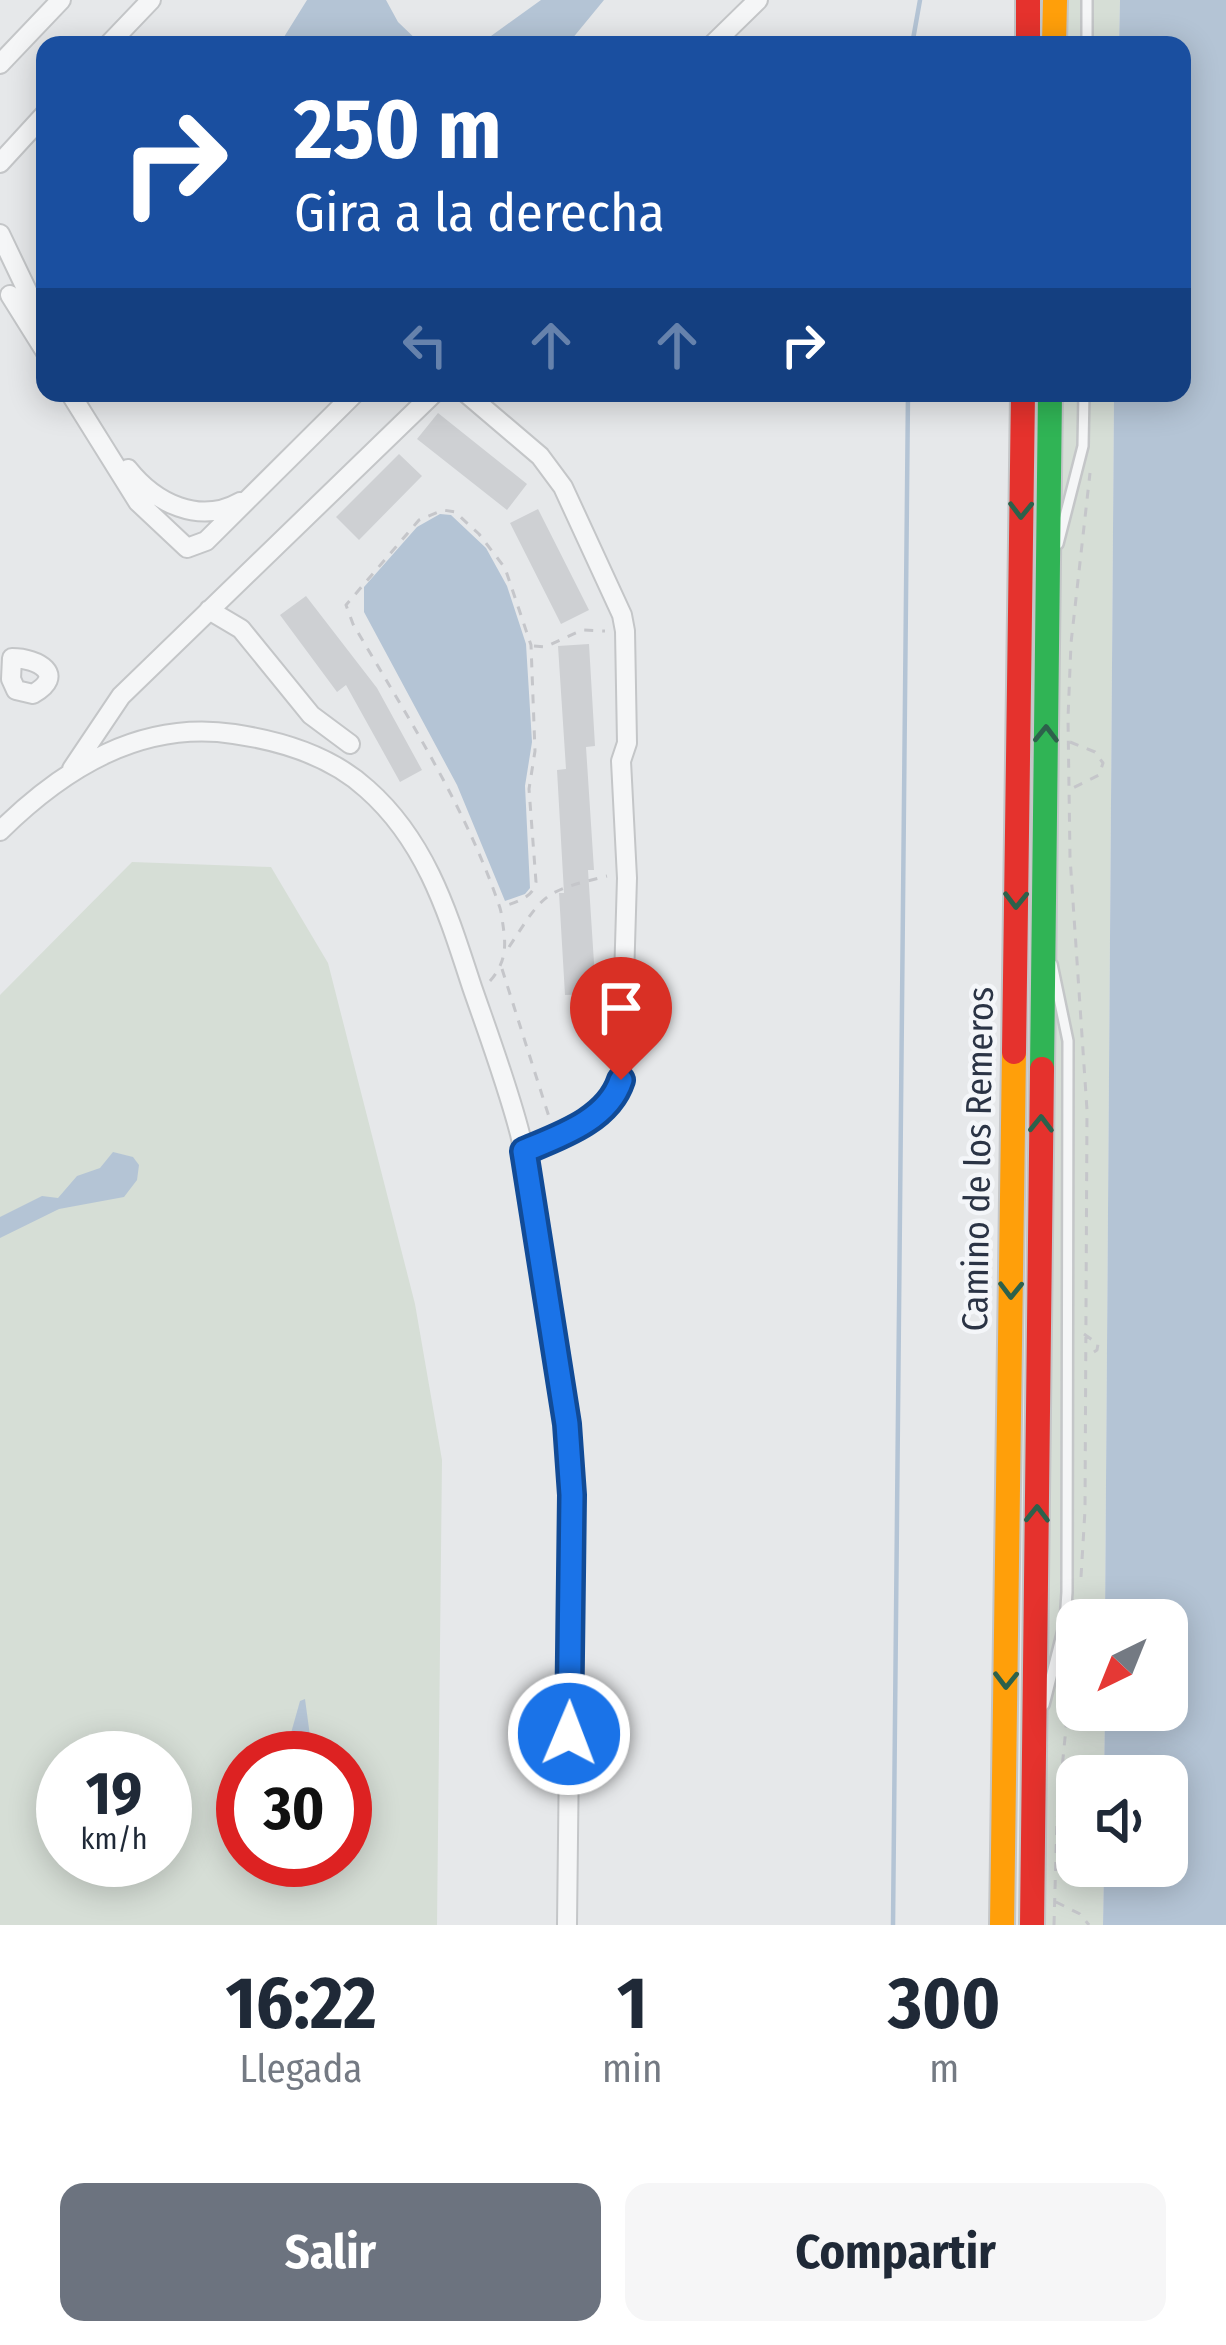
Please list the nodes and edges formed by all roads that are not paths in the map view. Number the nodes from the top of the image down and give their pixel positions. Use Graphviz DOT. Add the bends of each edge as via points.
graph roads {
  1 [pos="62,0"];
  2 [pos="151,0"];
  3 [pos="758,0"];
  4 [pos="1028,0"];
  5 [pos="1055,0"];
  6 [pos="1088,0"];
  7 [pos="117,36"];
  8 [pos="721,36"];
  9 [pos="1028,36"];
  10 [pos="1054,36"];
  11 [pos="1087,36"];
  12 [pos="0,64"];
  13 [pos="36,124"];
  14 [pos="0,163"];
  15 [pos="0,234"];
  16 [pos="5,261"];
  17 [pos="7,293"];
  18 [pos="36,320"];
  19 [pos="36,337"];
  20 [pos="76,402"];
  21 [pos="87,402"];
  22 [pos="346,402"];
  23 [pos="425,402"];
  24 [pos="477,402"];
  25 [pos="1023,402"];
  26 [pos="1050,402"];
  27 [pos="1084,402"];
  28 [pos="249,496"];
  29 [pos="1048,584"];
  30 [pos="209,610"];
  31 [pos="0,639"];
  32 [pos="12,658"];
  33 [pos="350,744"];
  34 [pos="70,772"];
  35 [pos="0,831"];
  36 [pos="524,1151"];
  37 [pos="567,1925"];
  38 [pos="1002,1925"];
  39 [pos="1032,1925"];
  1 -- 12 [label="street"];
  2 -- 7 [label="street"];
  3 -- 8 [label="street"];
  4 -- 9 [label="main road"];
  5 -- 10 [label="main road"];
  6 -- 11 [label="lane"];
  13 -- 14 [label="street"];
  15 -- 16 [label="street"];
  16 -- 17 [label="street"];
  17 -- 18 [label="street"];
  17 -- 19 [label="street"];
  20 -- 28 [label="street" via="138,502 188,548 206,541"];
  21 -- 28 [label="street" via="131,475 165,501 218,511"];
  22 -- 28 [label="street"];
  23 -- 30 [label="street"];
  24 -- 36 [label="street" via="563,487 625,631 621,1080 607,1108"];
  25 -- 38 [label="main road, Camino de los Remeros, one-way"];
  26 -- 29 [label="main road, Camino de los Remeros"];
  27 -- 29 [label="lane" via="1083,446"];
  39 -- 29 [label="main road, Camino de los Remeros, one-way"];
  30 -- 33 [label="street" via="241,629 311,715"];
  30 -- 34 [label="street" via="121,696"];
  31 -- 32 [label="street"];
  34 -- 35 [label="street"];
  34 -- 36 [label="street" via="141,738 183,732 254,736 318,757 366,788 436,880"];
  36 -- 37 [label="street" via="560,1364 572,1495"];
}
